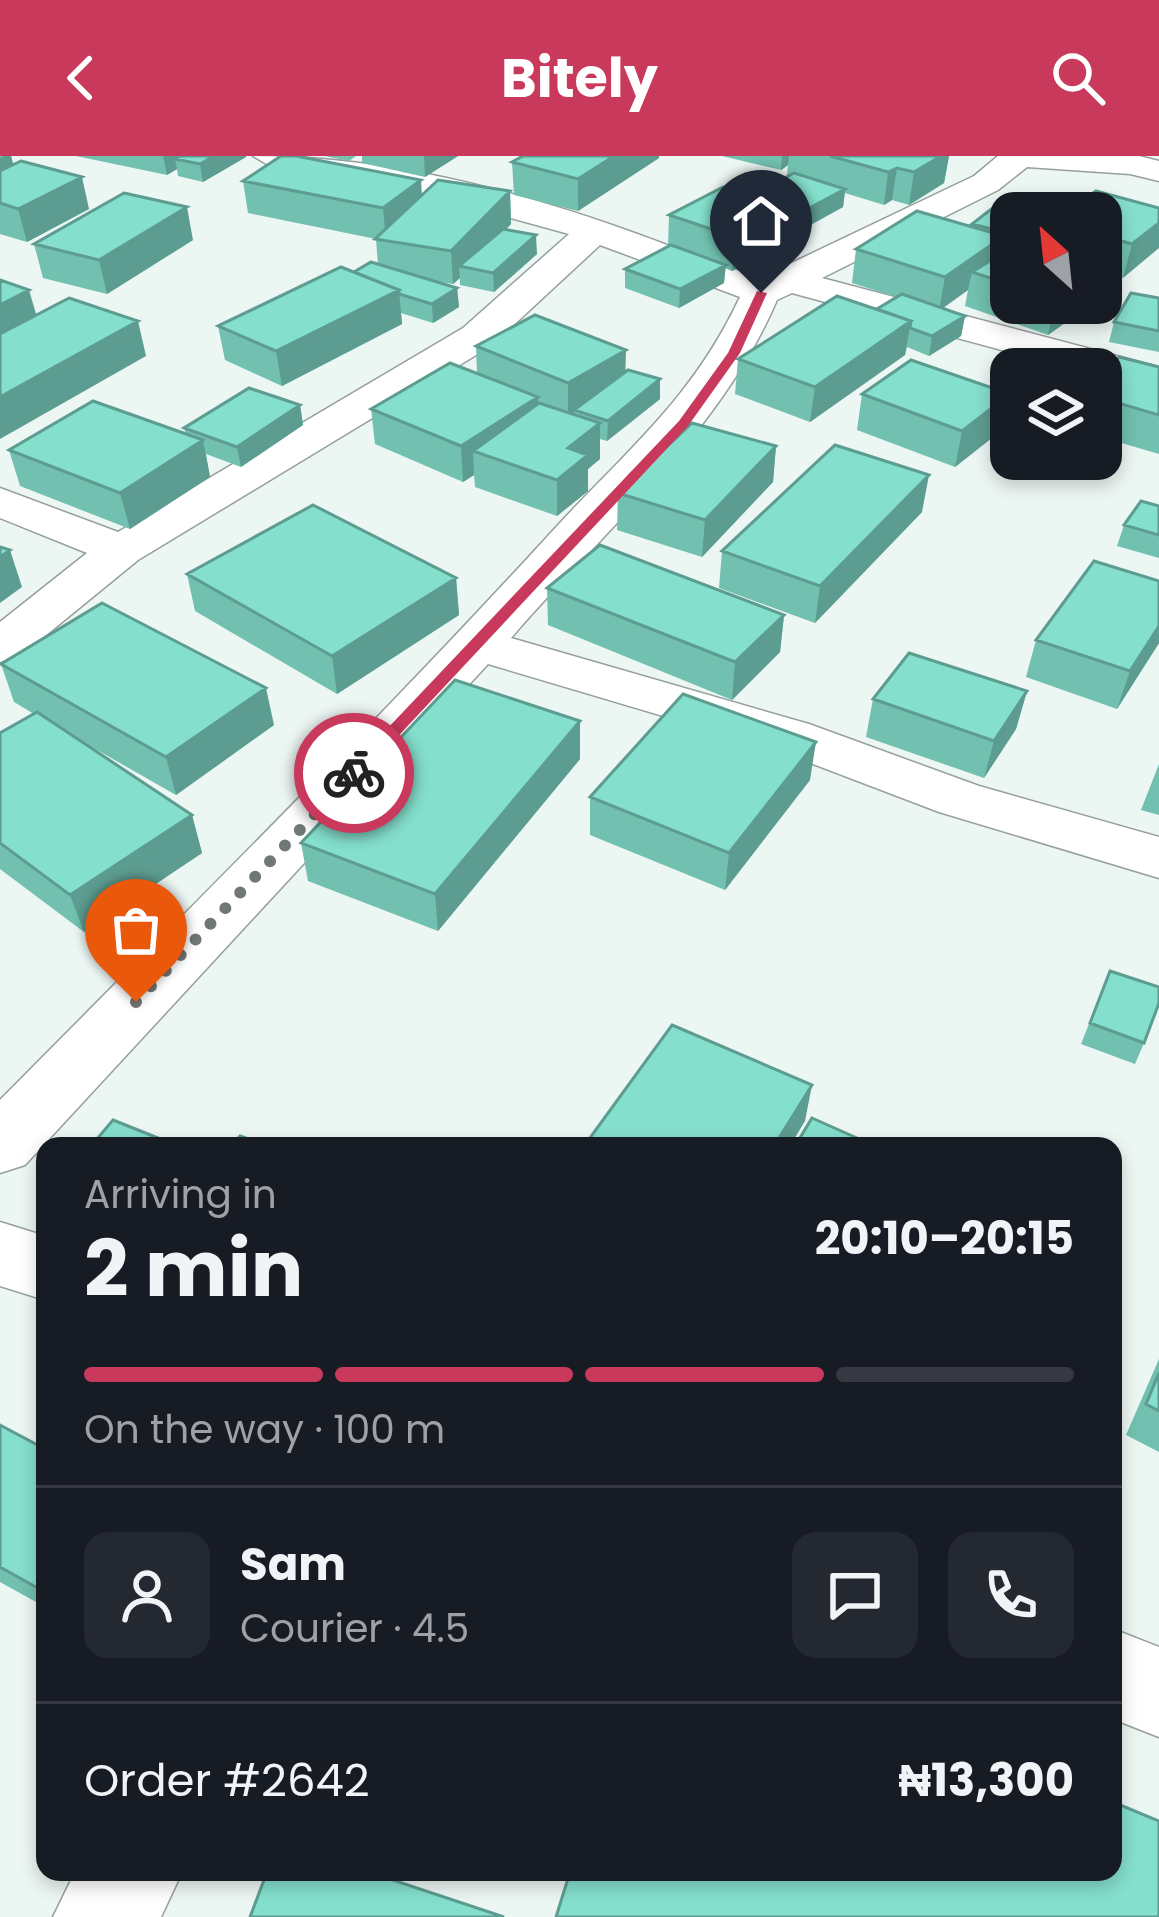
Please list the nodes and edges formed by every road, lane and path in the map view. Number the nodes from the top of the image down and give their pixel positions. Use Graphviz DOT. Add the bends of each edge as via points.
graph roads {
  1 [pos="270,156"];
  2 [pos="1020,156"];
  3 [pos="470,166"];
  4 [pos="1159,171"];
  5 [pos="431,185"];
  6 [pos="595,230"];
  7 [pos="772,286"];
  8 [pos="1159,380"];
  9 [pos="0,502"];
  10 [pos="121,550"];
  11 [pos="478,645"];
  12 [pos="0,647"];
  13 [pos="1159,858"];
  14 [pos="0,1145"];
  15 [pos="0,1254"];
  16 [pos="36,1265"];
  17 [pos="1122,1678"];
  18 [pos="1159,1692"];
  19 [pos="128,1881"];
  20 [pos="103,1917"];
  1 -- 5 [label="street"];
  2 -- 4 [label="street"];
  2 -- 7 [label="street" via="986,183"];
  3 -- 5 [label="street"];
  5 -- 6 [label="street"];
  6 -- 7 [label="street"];
  6 -- 10 [label="street" via="477,337"];
  7 -- 8 [label="street"];
  7 -- 11 [label="street" via="683,424"];
  9 -- 10 [label="street"];
  10 -- 12 [label="street"];
  11 -- 13 [label="street" via="790,736 959,800"];
  11 -- 14 [label="street"];
  15 -- 16 [label="street"];
  17 -- 18 [label="street"];
  19 -- 20 [label="street"];
}
